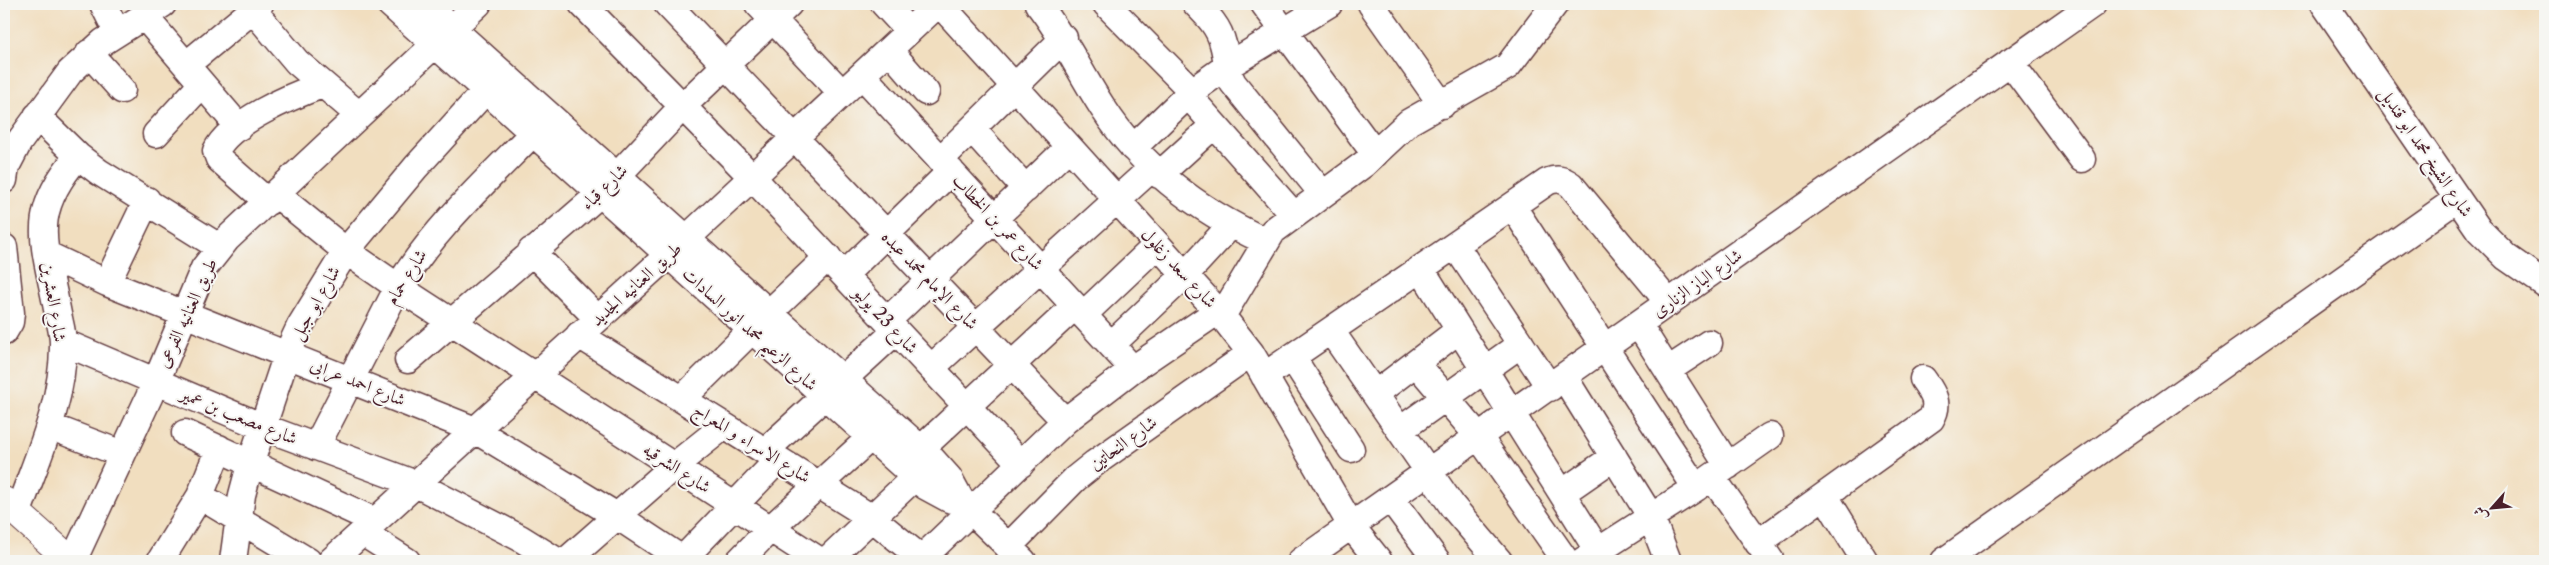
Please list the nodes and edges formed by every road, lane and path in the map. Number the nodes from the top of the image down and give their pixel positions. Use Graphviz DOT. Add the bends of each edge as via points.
graph roads {
  1 [pos="103,4"];
  2 [pos="390,4"];
  3 [pos="425,4"];
  4 [pos="582,4"];
  5 [pos="666,4"];
  6 [pos="884,4"];
  7 [pos="939,4"];
  8 [pos="1038,4"];
  9 [pos="1106,4"];
  10 [pos="1264,4"];
  11 [pos="1329,4"];
  12 [pos="1371,4"];
  13 [pos="1555,4"];
  14 [pos="2093,4"];
  15 [pos="2324,4"];
  16 [pos="1204,6"];
  17 [pos="256,7"];
  18 [pos="773,9"];
  19 [pos="153,10"];
  20 [pos="459,18"];
  21 [pos="909,31"];
  22 [pos="1285,31"];
  23 [pos="117,32"];
  24 [pos="1064,38"];
  25 [pos="889,50"];
  26 [pos="89,53"];
  27 [pos="2010,62"];
  28 [pos="726,64"];
  29 [pos="1226,67"];
  30 [pos="194,74"];
  31 [pos="862,75"];
  32 [pos="322,85"];
  33 [pos="1014,87"];
  34 [pos="122,90"];
  35 [pos="486,90"];
  36 [pos="926,92"];
  37 [pos="842,93"];
  38 [pos="1190,93"];
  39 [pos="1442,105"];
  40 [pos="683,106"];
  41 [pos="38,116"];
  42 [pos="359,116"];
  43 [pos="1214,125"];
  44 [pos="239,127"];
  45 [pos="972,129"];
  46 [pos="533,133"];
  47 [pos="156,134"];
  48 [pos="794,138"];
  49 [pos="1069,148"];
  50 [pos="1133,148"];
  51 [pos="1376,154"];
  52 [pos="78,156"];
  53 [pos="2082,159"];
  54 [pos="946,165"];
  55 [pos="1156,171"];
  56 [pos="752,177"];
  57 [pos="4,180"];
  58 [pos="609,184"];
  59 [pos="1026,188"];
  60 [pos="1322,194"];
  61 [pos="272,198"];
  62 [pos="2457,199"];
  63 [pos="147,200"];
  64 [pos="1116,200"];
  65 [pos="1513,206"];
  66 [pos="1293,214"];
  67 [pos="994,218"];
  68 [pos="1231,225"];
  69 [pos="886,234"];
  70 [pos="687,238"];
  71 [pos="1265,241"];
  72 [pos="1158,245"];
  73 [pos="1455,245"];
  74 [pos="4,247"];
  75 [pos="220,247"];
  76 [pos="346,251"];
  77 [pos="531,251"];
  78 [pos="46,254"];
  79 [pos="668,254"];
  80 [pos="836,266"];
  81 [pos="1041,268"];
  82 [pos="1421,269"];
  83 [pos="1186,275"];
  84 [pos="930,280"];
  85 [pos="107,283"];
  86 [pos="2545,284"];
  87 [pos="398,287"];
  88 [pos="1669,303"];
  89 [pos="1079,310"];
  90 [pos="770,312"];
  91 [pos="1220,313"];
  92 [pos="184,314"];
  93 [pos="452,321"];
  94 [pos="1639,325"];
  95 [pos="892,326"];
  96 [pos="588,327"];
  97 [pos="976,327"];
  98 [pos="752,330"];
  99 [pos="1459,330"];
  100 [pos="1331,331"];
  101 [pos="4,332"];
  102 [pos="63,342"];
  103 [pos="1708,343"];
  104 [pos="1521,344"];
  105 [pos="1111,345"];
  106 [pos="1605,348"];
  107 [pos="1251,353"];
  108 [pos="287,354"];
  109 [pos="1292,357"];
  110 [pos="408,360"];
  111 [pos="1416,363"];
  112 [pos="1012,365"];
  113 [pos="931,368"];
  114 [pos="1132,369"];
  115 [pos="1484,370"];
  116 [pos="1668,370"];
  117 [pos="535,375"];
  118 [pos="1264,376"];
  119 [pos="844,378"];
  120 [pos="350,379"];
  121 [pos="1923,379"];
  122 [pos="156,382"];
  123 [pos="1557,382"];
  124 [pos="1375,394"];
  125 [pos="825,396"];
  126 [pos="1445,397"];
  127 [pos="682,399"];
  128 [pos="968,407"];
  129 [pos="1512,414"];
  130 [pos="1065,421"];
  131 [pos="49,426"];
  132 [pos="724,426"];
  133 [pos="263,427"];
  134 [pos="475,430"];
  135 [pos="1400,430"];
  136 [pos="185,433"];
  137 [pos="1770,436"];
  138 [pos="871,437"];
  139 [pos="1480,437"];
  140 [pos="316,447"];
  141 [pos="219,448"];
  142 [pos="1352,449"];
  143 [pos="122,454"];
  144 [pos="771,455"];
  145 [pos="1614,457"];
  146 [pos="913,464"];
  147 [pos="1021,464"];
  148 [pos="250,465"];
  149 [pos="674,466"];
  150 [pos="1430,472"];
  151 [pos="1712,477"];
  152 [pos="416,484"];
  153 [pos="820,485"];
  154 [pos="1562,493"];
  155 [pos="200,496"];
  156 [pos="1825,496"];
  157 [pos="1391,499"];
  158 [pos="734,506"];
  159 [pos="966,506"];
  160 [pos="11,507"];
  161 [pos="617,516"];
  162 [pos="1651,517"];
  163 [pos="872,518"];
  164 [pos="239,519"];
  165 [pos="369,527"];
  166 [pos="1352,527"];
  167 [pos="770,529"];
  168 [pos="1764,552"];
  169 [pos="1015,554"];
  170 [pos="1598,555"];
  171 [pos="920,560"];
  172 [pos="72,561"];
  173 [pos="160,561"];
  174 [pos="233,561"];
  175 [pos="308,561"];
  176 [pos="331,561"];
  177 [pos="407,561"];
  178 [pos="557,561"];
  179 [pos="566,561"];
  180 [pos="683,561"];
  181 [pos="740,561"];
  182 [pos="820,561"];
  183 [pos="826,561"];
  184 [pos="1301,561"];
  185 [pos="1379,561"];
  186 [pos="1437,561"];
  187 [pos="1499,561"];
  188 [pos="1566,561"];
  189 [pos="1668,561"];
  190 [pos="1865,561"];
  191 [pos="1944,561"];
  1 -- 23 [label="street"];
  2 -- 20 [label="street, شارع الزعيم محمد انور السادات"];
  3 -- 20 [label="street, شارع الزعيم محمد انور السادات"];
  4 -- 40 [label="street, شارع 23 يوليو"];
  5 -- 28 [label="street, شارع الإمام محمد عبده"];
  6 -- 21 [label="street"];
  7 -- 21 [label="street, طريق العنانيه الجديد"];
  7 -- 33 [label="street, شارع سعد زغلول"];
  8 -- 24 [label="street"];
  9 -- 38 [label="street"];
  10 -- 22 [label="street"];
  11 -- 22 [label="street"];
  12 -- 39 [label="street"];
  13 -- 39 [label="street" via="1508,66"];
  14 -- 27 [label="street, شارع الباز الزنارى"];
  15 -- 62 [label="street, شارع الشيخ محمد ابو قنديل"];
  16 -- 29 [label="street" via="1223,42"];
  17 -- 30 [label="street"];
  17 -- 32 [label="street" via="274,37"];
  18 -- 28 [label="street, شارع قباء"];
  18 -- 37 [label="street"];
  19 -- 23 [label="street"];
  19 -- 30 [label="street"];
  20 -- 35 [label="street, شارع الزعيم محمد انور السادات"];
  20 -- 42 [label="street, طريق العنانيه الفرعى"];
  20 -- 58 [label="street, شارع الزعيم محمد انور السادات"];
  21 -- 25 [label="street, طريق العنانيه الجديد"];
  22 -- 29 [label="street"];
  22 -- 51 [label="street"];
  23 -- 26 [label="street"];
  24 -- 33 [label="street"];
  24 -- 50 [label="street" via="1102,107"];
  25 -- 31 [label="street, طريق العنانيه الجديد"];
  25 -- 36 [label="street"];
  26 -- 34 [label="street"];
  26 -- 41 [label="street" via="70,72"];
  27 -- 53 [label="street"];
  27 -- 88 [label="street, شارع الباز الزنارى"];
  28 -- 40 [label="street, شارع قباء"];
  28 -- 48 [label="street, شارع الإمام محمد عبده"];
  29 -- 38 [label="street"];
  29 -- 60 [label="street" via="1238,90"];
  30 -- 44 [label="street"];
  30 -- 47 [label="street"];
  31 -- 37 [label="street, طريق العنانيه الجديد"];
  31 -- 54 [label="street, شارع عمر بن الخطاب"];
  32 -- 42 [label="street"];
  32 -- 44 [label="street" via="265,109"];
  33 -- 45 [label="street"];
  33 -- 49 [label="street, شارع سعد زغلول"];
  35 -- 46 [label="street, شارع الزعيم محمد انور السادات"];
  35 -- 76 [label="street, شارع ابو جبل"];
  37 -- 48 [label="street, طريق العنانيه الجديد"];
  38 -- 43 [label="street"];
  38 -- 50 [label="street"];
  39 -- 51 [label="street" via="1409,122"];
  40 -- 56 [label="street, شارع 23 يوليو"];
  40 -- 58 [label="street, شارع قباء"];
  41 -- 52 [label="street"];
  41 -- 57 [label="street" via="19,142 6,167"];
  42 -- 61 [label="street, طريق العنانيه الفرعى"];
  43 -- 55 [label="street"];
  43 -- 66 [label="street"];
  44 -- 61 [label="street, شارع الشرقيه" via="218,146 216,155"];
  45 -- 54 [label="street"];
  45 -- 59 [label="street"];
  46 -- 58 [label="street, شارع الزعيم محمد انور السادات"];
  46 -- 87 [label="street, شارع حمام" via="441,228"];
  48 -- 56 [label="street, طريق العنانيه الجديد"];
  48 -- 69 [label="street, شارع الإمام محمد عبده"];
  49 -- 59 [label="street"];
  49 -- 64 [label="street, شارع سعد زغلول"];
  50 -- 55 [label="street"];
  51 -- 60 [label="street"];
  52 -- 63 [label="street"];
  52 -- 78 [label="street, شارع العشرين" via="51,193 43,234"];
  54 -- 67 [label="street, شارع عمر بن الخطاب"];
  54 -- 69 [label="street"];
  55 -- 64 [label="street"];
  55 -- 68 [label="street" via="1198,206"];
  56 -- 70 [label="street, طريق العنانيه الجديد"];
  56 -- 80 [label="street, شارع 23 يوليو"];
  58 -- 70 [label="street, شارع الزعيم محمد انور السادات"];
  58 -- 77 [label="street, شارع قباء"];
  58 -- 79 [label="street, شارع الزعيم محمد انور السادات"];
  59 -- 67 [label="street"];
  60 -- 66 [label="street"];
  61 -- 75 [label="street, طريق العنانيه الفرعى"];
  61 -- 76 [label="street, شارع الشرقيه"];
  62 -- 86 [label="street, شارع الشيخ محمد ابو قنديل" via="2479,230 2506,257"];
  62 -- 191 [label="street"];
  63 -- 75 [label="street"];
  63 -- 85 [label="street"];
  64 -- 72 [label="street, شارع سعد زغلول"];
  64 -- 81 [label="street"];
  65 -- 73 [label="street"];
  65 -- 88 [label="street" via="1547,182 1564,180"];
  65 -- 106 [label="street"];
  66 -- 71 [label="street"];
  67 -- 81 [label="street, شارع عمر بن الخطاب"];
  67 -- 84 [label="street"];
  68 -- 71 [label="street"];
  68 -- 83 [label="street"];
  69 -- 80 [label="street"];
  69 -- 84 [label="street, شارع الإمام محمد عبده"];
  70 -- 79 [label="street, طريق العنانيه الجديد"];
  70 -- 90 [label="street, شارع الزعيم محمد انور السادات"];
  71 -- 91 [label="street"];
  72 -- 83 [label="street, شارع سعد زغلول"];
  72 -- 89 [label="street"];
  73 -- 82 [label="street"];
  73 -- 104 [label="street"];
  74 -- 101 [label="street" via="11,313"];
  75 -- 92 [label="street, طريق العنانيه الفرعى" via="204,268"];
  76 -- 87 [label="street, شارع الشرقيه"];
  76 -- 108 [label="street, شارع ابو جبل" via="314,299"];
  77 -- 93 [label="street, شارع قباء"];
  77 -- 96 [label="street, شارع الاسراء و المعراج"];
  78 -- 85 [label="street, شارع احمد عرابى"];
  78 -- 102 [label="street, شارع العشرين"];
  79 -- 96 [label="street, طريق العنانيه الجديد"];
  79 -- 98 [label="street, شارع الزعيم محمد انور السادات"];
  80 -- 90 [label="street"];
  80 -- 95 [label="street, شارع 23 يوليو"];
  81 -- 89 [label="street, شارع عمر بن الخطاب"];
  81 -- 97 [label="street"];
  82 -- 99 [label="street"];
  82 -- 100 [label="street"];
  83 -- 91 [label="street, شارع سعد زغلول"];
  83 -- 105 [label="street"];
  84 -- 95 [label="street"];
  84 -- 97 [label="street, شارع الإمام محمد عبده"];
  85 -- 92 [label="street, شارع احمد عرابى"];
  87 -- 93 [label="street, شارع الشرقيه"];
  87 -- 120 [label="street, شارع حمام"];
  88 -- 94 [label="street, شارع الباز الزنارى"];
  89 -- 105 [label="street, شارع عمر بن الخطاب"];
  89 -- 112 [label="street"];
  90 -- 119 [label="street, شارع الزعيم محمد انور السادات"];
  91 -- 107 [label="street, شارع سعد زغلول"];
  91 -- 114 [label="street"];
  92 -- 108 [label="street, شارع احمد عرابى" via="232,322"];
  92 -- 122 [label="street, طريق العنانيه الفرعى"];
  93 -- 110 [label="street, شارع قباء"];
  93 -- 117 [label="street, شارع الشرقيه"];
  94 -- 106 [label="street, شارع الباز الزنارى"];
  94 -- 116 [label="street"];
  95 -- 113 [label="street, شارع 23 يوليو"];
  95 -- 119 [label="street"];
  96 -- 117 [label="street, طريق العنانيه الجديد"];
  96 -- 127 [label="street, شارع الاسراء و المعراج"];
  97 -- 112 [label="street, شارع الإمام محمد عبده"];
  97 -- 113 [label="street"];
  98 -- 125 [label="street, شارع الزعيم محمد انور السادات"];
  98 -- 127 [label="street"];
  99 -- 111 [label="street"];
  99 -- 115 [label="street"];
  100 -- 109 [label="street"];
  100 -- 124 [label="street"];
  102 -- 122 [label="street, شارع مصعب بن عمير"];
  102 -- 131 [label="street, شارع العشرين"];
  103 -- 116 [label="street"];
  104 -- 115 [label="street"];
  104 -- 123 [label="street"];
  105 -- 114 [label="street, شارع عمر بن الخطاب"];
  106 -- 123 [label="street, شارع الباز الزنارى"];
  106 -- 151 [label="street"];
  107 -- 118 [label="street, شارع سعد زغلول"];
  107 -- 169 [label="street, شارع النحاتين" via="1075,479"];
  108 -- 120 [label="street, شارع احمد عرابى"];
  108 -- 133 [label="street, شارع ابو جبل"];
  109 -- 118 [label="street"];
  109 -- 142 [label="street"];
  111 -- 124 [label="street"];
  111 -- 126 [label="street"];
  112 -- 128 [label="street"];
  112 -- 130 [label="street, شارع الإمام محمد عبده"];
  113 -- 128 [label="street, شارع 23 يوليو"];
  114 -- 130 [label="street"];
  115 -- 126 [label="street"];
  115 -- 129 [label="street"];
  116 -- 151 [label="street"];
  117 -- 134 [label="street, طريق العنانيه الجديد"];
  117 -- 149 [label="street, شارع الشرقيه"];
  118 -- 166 [label="street, شارع سعد زغلول"];
  119 -- 125 [label="street"];
  119 -- 146 [label="street, شارع الزعيم محمد انور السادات"];
  120 -- 134 [label="street, شارع احمد عرابى"];
  120 -- 140 [label="street, شارع حمام"];
  121 -- 156 [label="street" via="1937,403 1931,419"];
  122 -- 133 [label="street, شارع مصعب بن عمير"];
  122 -- 143 [label="street, طريق العنانيه الفرعى"];
  123 -- 129 [label="street, شارع الباز الزنارى"];
  123 -- 145 [label="street"];
  124 -- 135 [label="street"];
  125 -- 138 [label="street, شارع الزعيم محمد انور السادات"];
  125 -- 144 [label="street"];
  126 -- 135 [label="street"];
  126 -- 139 [label="street"];
  127 -- 132 [label="street, شارع الاسراء و المعراج"];
  128 -- 146 [label="street"];
  128 -- 147 [label="street, شارع 23 يوليو"];
  129 -- 139 [label="street, شارع الباز الزنارى"];
  129 -- 154 [label="street"];
  130 -- 147 [label="street"];
  131 -- 143 [label="street"];
  131 -- 160 [label="street, شارع العشرين"];
  132 -- 144 [label="street, شارع الاسراء و المعراج"];
  132 -- 149 [label="street"];
  133 -- 140 [label="street, شارع مصعب بن عمير"];
  133 -- 148 [label="street, شارع ابو جبل"];
  134 -- 152 [label="street, طريق العنانيه الجديد"];
  134 -- 161 [label="street, شارع احمد عرابى"];
  135 -- 150 [label="street"];
  136 -- 141 [label="street"];
  137 -- 151 [label="street"];
  138 -- 146 [label="street, شارع الزعيم محمد انور السادات"];
  138 -- 153 [label="street"];
  139 -- 150 [label="street, شارع الباز الزنارى"];
  139 -- 188 [label="street"];
  140 -- 152 [label="street, شارع مصعب بن عمير"];
  141 -- 148 [label="street"];
  141 -- 155 [label="street"];
  143 -- 172 [label="street, طريق العنانيه الفرعى"];
  144 -- 153 [label="street, شارع الاسراء و المعراج"];
  144 -- 158 [label="street"];
  145 -- 154 [label="street"];
  145 -- 162 [label="street"];
  146 -- 159 [label="street, شارع الزعيم محمد انور السادات" via="949,478"];
  146 -- 163 [label="street"];
  147 -- 159 [label="street"];
  148 -- 164 [label="street, شارع ابو جبل"];
  148 -- 165 [label="street"];
  149 -- 158 [label="street, شارع الشرقيه"];
  149 -- 161 [label="street"];
  150 -- 157 [label="street, شارع الباز الزنارى"];
  150 -- 187 [label="street" via="1453,507"];
  151 -- 162 [label="street"];
  151 -- 168 [label="street"];
  152 -- 165 [label="street, طريق العنانيه الجديد"];
  152 -- 178 [label="street, شارع مصعب بن عمير"];
  153 -- 163 [label="street, شارع الاسراء و المعراج"];
  153 -- 167 [label="street"];
  154 -- 170 [label="street"];
  155 -- 164 [label="street"];
  155 -- 173 [label="street"];
  156 -- 168 [label="street"];
  156 -- 190 [label="street"];
  157 -- 166 [label="street, شارع الباز الزنارى"];
  157 -- 186 [label="street"];
  158 -- 167 [label="street, شارع الشرقيه"];
  158 -- 180 [label="street"];
  159 -- 169 [label="street, شارع الزعيم محمد انور السادات"];
  159 -- 171 [label="street"];
  160 -- 172 [label="highway"];
  161 -- 179 [label="street"];
  161 -- 180 [label="street, شارع احمد عرابى"];
  162 -- 170 [label="street"];
  162 -- 189 [label="street"];
  163 -- 171 [label="street, شارع الاسراء و المعراج"];
  163 -- 183 [label="street"];
  164 -- 174 [label="street, شارع ابو جبل"];
  164 -- 175 [label="street"];
  165 -- 176 [label="street, طريق العنانيه الجديد"];
  165 -- 177 [label="street"];
  166 -- 184 [label="street, شارع الباز الزنارى"];
  166 -- 185 [label="street, شارع سعد زغلول"];
  167 -- 181 [label="street"];
  167 -- 182 [label="street, شارع الشرقيه"];
}
